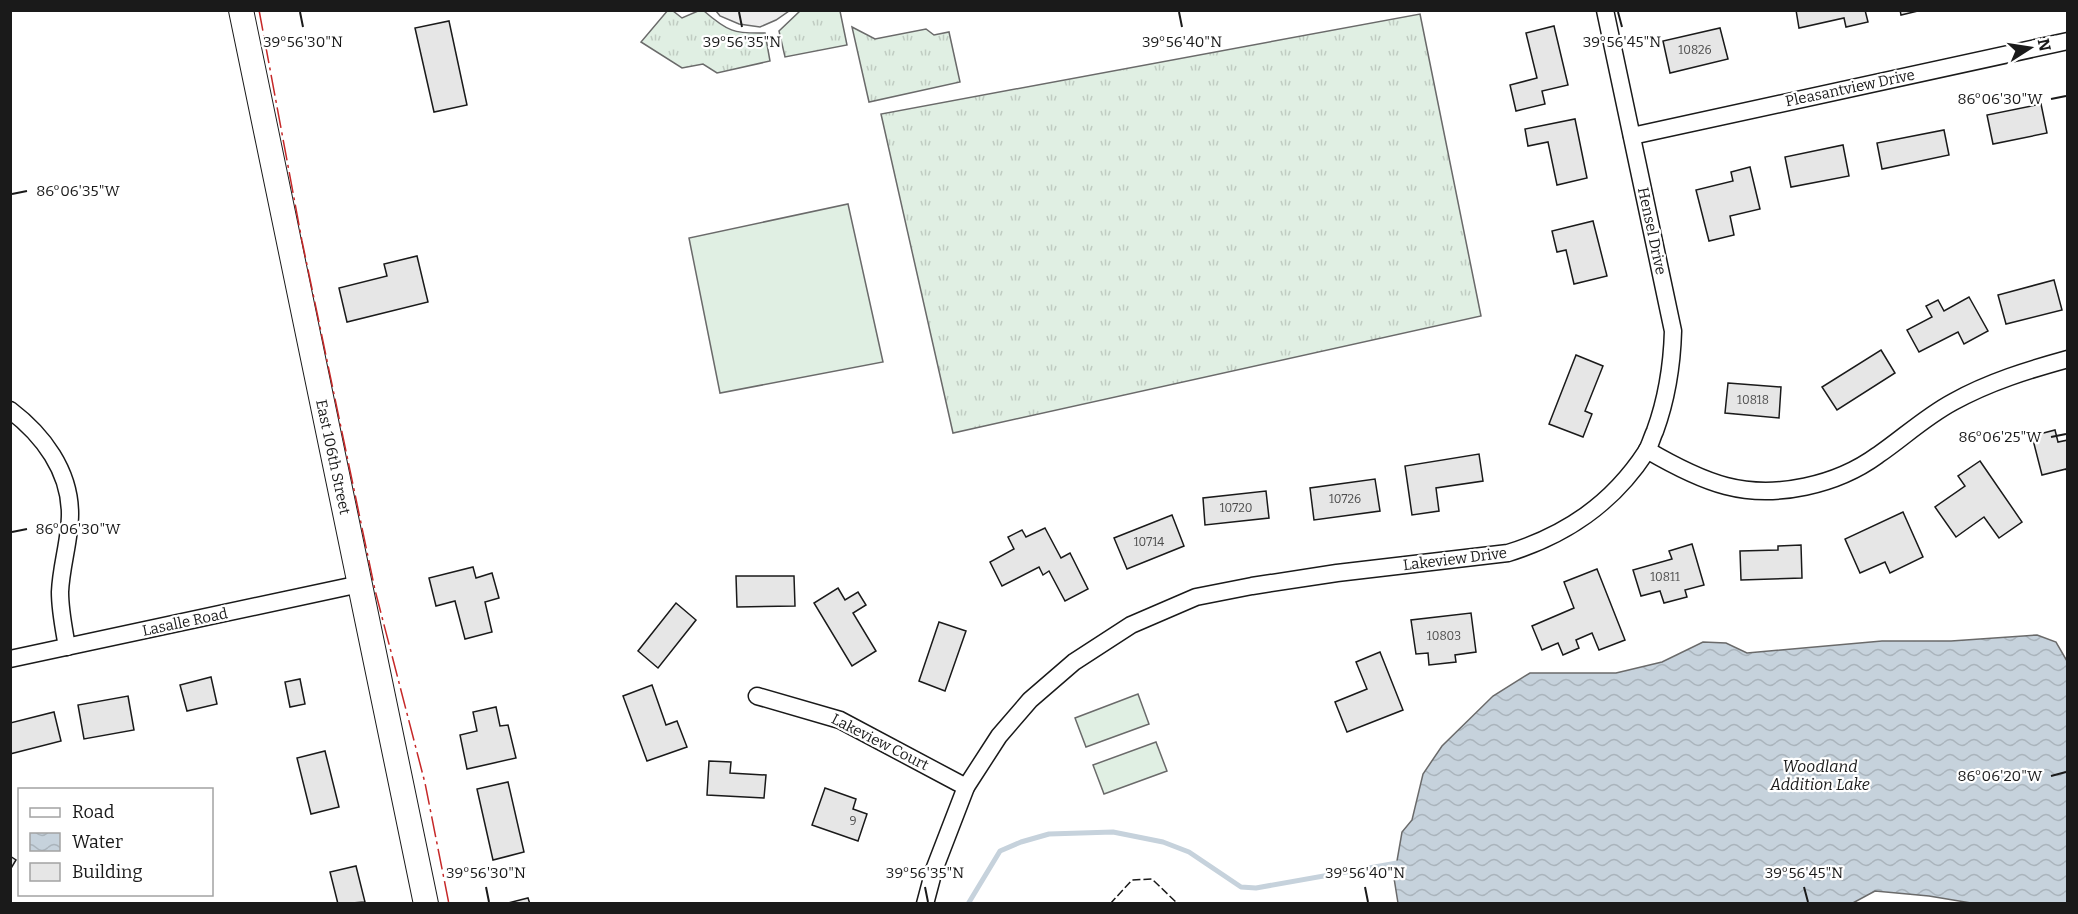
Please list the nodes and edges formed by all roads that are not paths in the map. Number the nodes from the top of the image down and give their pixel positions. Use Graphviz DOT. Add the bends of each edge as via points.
graph roads {
  1 [pos="241,10"];
  2 [pos="1605,10"];
  3 [pos="2067,41"];
  4 [pos="1632,136"];
  5 [pos="2067,359"];
  6 [pos="10,410"];
  7 [pos="1647,450"];
  8 [pos="360,584"];
  9 [pos="67,647"];
  10 [pos="10,659"];
  11 [pos="757,696"];
  12 [pos="966,787"];
  13 [pos="426,903"];
  14 [pos="925,903"];
  1 -- 8 [label="street, East 106th Street"];
  2 -- 4 [label="street, Hensel Drive"];
  3 -- 4 [label="street, Pleasantview Drive"];
  4 -- 7 [label="street, Hensel Drive" via="1673,331 1663,410"];
  5 -- 7 [label="street" via="2013,375 1953,402 1846,474 1800,487 1769,491 1726,486 1672,465"];
  6 -- 9 [label="street" via="45,443 68,493 70,515 60,591"];
  7 -- 12 [label="street, Lakeview Drive" via="1604,502 1575,524 1531,546 1508,553 1337,573 1196,597 1131,625 1074,662 1029,700 999,736"];
  8 -- 9 [label="street, Lasalle Road"];
  8 -- 13 [label="street, East 106th Street"];
  9 -- 10 [label="street, Lasalle Road"];
  11 -- 12 [label="street, Lakeview Court" via="840,720"];
  12 -- 14 [label="street, Lakeview Drive"];
}
